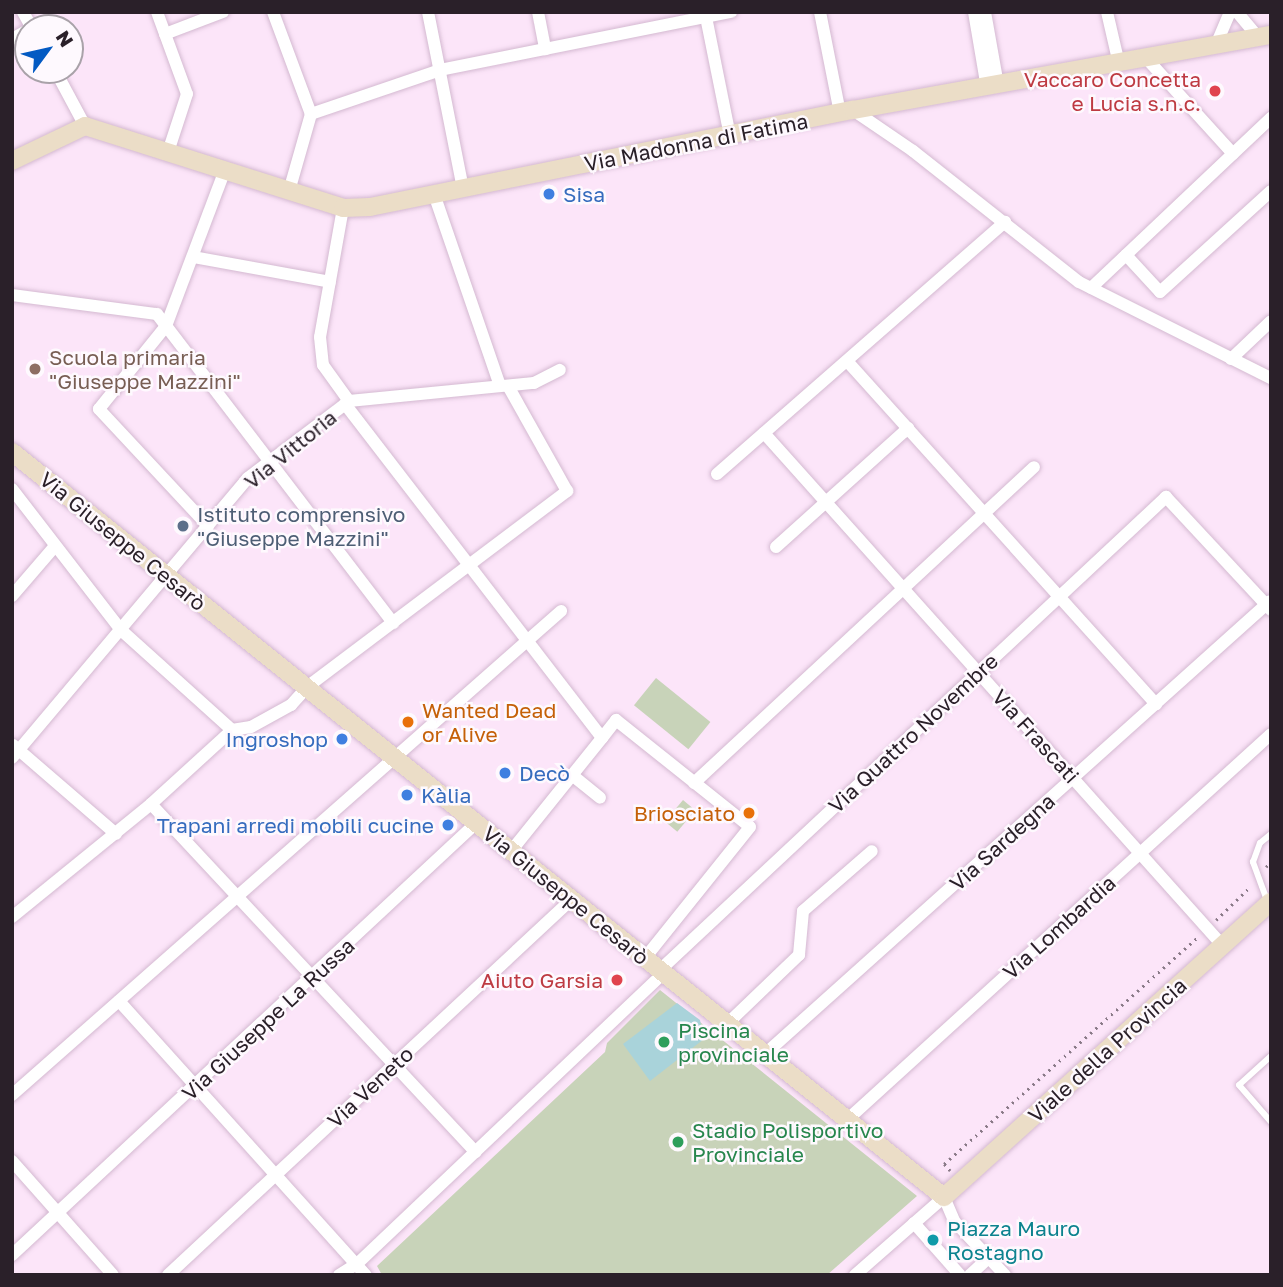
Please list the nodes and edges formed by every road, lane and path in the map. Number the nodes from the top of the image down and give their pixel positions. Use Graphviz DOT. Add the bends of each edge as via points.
graph roads {
  1 [pos="157,12"];
  2 [pos="223,12"];
  3 [pos="273,12"];
  4 [pos="428,12"];
  5 [pos="538,12"];
  6 [pos="731,12"];
  7 [pos="821,12"];
  8 [pos="974,12"];
  9 [pos="985,12"];
  10 [pos="1107,12"];
  11 [pos="1230,12"];
  12 [pos="1237,12"];
  13 [pos="706,15"];
  14 [pos="165,33"];
  15 [pos="1264,36"];
  16 [pos="1216,46"];
  17 [pos="545,49"];
  18 [pos="1147,59"];
  19 [pos="1119,64"];
  20 [pos="440,71"];
  21 [pos="62,84"];
  22 [pos="992,87"];
  23 [pos="846,111"];
  24 [pos="311,114"];
  25 [pos="1271,118"];
  26 [pos="85,126"];
  27 [pos="730,136"];
  28 [pos="168,152"];
  29 [pos="1233,154"];
  30 [pos="12,161"];
  31 [pos="225,170"];
  32 [pos="463,188"];
  33 [pos="289,191"];
  34 [pos="1271,191"];
  35 [pos="434,194"];
  36 [pos="343,208"];
  37 [pos="1005,222"];
  38 [pos="1126,256"];
  39 [pos="193,257"];
  40 [pos="330,282"];
  41 [pos="1091,288"];
  42 [pos="12,295"];
  43 [pos="1271,321"];
  44 [pos="166,326"];
  45 [pos="1231,359"];
  46 [pos="847,360"];
  47 [pos="560,370"];
  48 [pos="1271,377"];
  49 [pos="504,386"];
  50 [pos="347,403"];
  51 [pos="908,428"];
  52 [pos="764,433"];
  53 [pos="12,452"];
  54 [pos="270,462"];
  55 [pos="1034,467"];
  56 [pos="717,474"];
  57 [pos="12,489"];
  58 [pos="826,502"];
  59 [pos="985,513"];
  60 [pos="208,526"];
  61 [pos="55,546"];
  62 [pos="776,547"];
  63 [pos="469,565"];
  64 [pos="167,576"];
  65 [pos="904,589"];
  66 [pos="12,596"];
  67 [pos="1059,597"];
  68 [pos="1269,605"];
  69 [pos="561,611"];
  70 [pos="393,623"];
  71 [pos="121,630"];
  72 [pos="527,641"];
  73 [pos="978,672"];
  74 [pos="307,687"];
  75 [pos="1156,704"];
  76 [pos="232,730"];
  77 [pos="599,734"];
  78 [pos="1271,734"];
  79 [pos="19,750"];
  80 [pos="393,757"];
  81 [pos="572,775"];
  82 [pos="1073,778"];
  83 [pos="699,779"];
  84 [pos="600,798"];
  85 [pos="151,804"];
  86 [pos="477,823"];
  87 [pos="116,834"];
  88 [pos="1271,834"];
  89 [pos="511,851"];
  90 [pos="872,851"];
  91 [pos="1140,853"];
  92 [pos="237,896"];
  93 [pos="572,900"];
  94 [pos="1270,903"];
  95 [pos="12,917"];
  96 [pos="1223,946"];
  97 [pos="645,958"];
  98 [pos="662,971"];
  99 [pos="313,977"];
  100 [pos="119,1001"];
  101 [pos="727,1024"];
  102 [pos="765,1054"];
  103 [pos="1271,1056"];
  104 [pos="394,1065"];
  105 [pos="197,1086"];
  106 [pos="12,1095"];
  107 [pos="847,1120"];
  108 [pos="1271,1122"];
  109 [pos="476,1152"];
  110 [pos="12,1161"];
  111 [pos="277,1174"];
  112 [pos="944,1197"];
  113 [pos="59,1214"];
  114 [pos="914,1223"];
  115 [pos="12,1255"];
  116 [pos="989,1257"];
  117 [pos="358,1263"];
  118 [pos="857,1274"];
  119 [pos="113,1275"];
  120 [pos="168,1275"];
  121 [pos="339,1275"];
  122 [pos="366,1275"];
  123 [pos="960,1275"];
  124 [pos="970,1275"];
  125 [pos="1005,1275"];
  1 -- 14 [label="street"];
  2 -- 14 [label="street"];
  3 -- 24 [label="street"];
  4 -- 20 [label="street"];
  5 -- 17 [label="street"];
  6 -- 13 [label="street"];
  7 -- 23 [label="street"];
  8 -- 22 [label="street"];
  9 -- 22 [label="street"];
  10 -- 19 [label="street"];
  11 -- 16 [label="street"];
  12 -- 15 [label="street"];
  13 -- 17 [label="street"];
  13 -- 27 [label="street"];
  14 -- 28 [label="street" via="187,94"];
  15 -- 16 [label="street, Via Madonna di Fatima"];
  16 -- 18 [label="street, Via Madonna di Fatima"];
  17 -- 20 [label="street"];
  18 -- 19 [label="street, Via Madonna di Fatima"];
  18 -- 29 [label="street"];
  19 -- 22 [label="street, Via Madonna di Fatima"];
  20 -- 24 [label="street"];
  20 -- 32 [label="street"];
  21 -- 26 [label="street"];
  22 -- 23 [label="street, Via Madonna di Fatima"];
  23 -- 27 [label="street, Via Madonna di Fatima"];
  23 -- 37 [label="street"];
  24 -- 33 [label="street"];
  25 -- 29 [label="street"];
  26 -- 28 [label="street, Via Madonna di Fatima"];
  26 -- 30 [label="street"];
  27 -- 32 [label="street, Via Madonna di Fatima"];
  28 -- 31 [label="street, Via Madonna di Fatima"];
  29 -- 38 [label="street"];
  31 -- 33 [label="street, Via Madonna di Fatima"];
  31 -- 39 [label="street"];
  32 -- 35 [label="street, Via Madonna di Fatima"];
  33 -- 36 [label="street, Via Madonna di Fatima"];
  34 -- 38 [label="street" via="1160,292"];
  35 -- 36 [label="street, Via Madonna di Fatima"];
  35 -- 49 [label="street"];
  36 -- 40 [label="street"];
  37 -- 41 [label="street"];
  37 -- 46 [label="street"];
  38 -- 41 [label="street"];
  39 -- 40 [label="street"];
  39 -- 44 [label="street"];
  40 -- 50 [label="street" via="320,337 323,365"];
  41 -- 45 [label="street"];
  42 -- 44 [label="street" via="157,314"];
  43 -- 45 [label="street"];
  44 -- 54 [label="street"];
  44 -- 60 [label="street" via="99,409"];
  45 -- 48 [label="street"];
  46 -- 51 [label="street"];
  46 -- 52 [label="street"];
  47 -- 49 [label="street, Via Vittoria" via="534,383"];
  49 -- 50 [label="street, Via Vittoria"];
  49 -- 63 [label="street" via="567,491"];
  50 -- 54 [label="street, Via Vittoria"];
  50 -- 63 [label="street"];
  51 -- 58 [label="street"];
  51 -- 59 [label="street"];
  52 -- 56 [label="street"];
  52 -- 58 [label="street, Via Frascati"];
  53 -- 64 [label="street, Via Giuseppe Cesarò"];
  54 -- 60 [label="street, Via Vittoria" via="248,478"];
  54 -- 70 [label="street"];
  55 -- 59 [label="street"];
  57 -- 61 [label="street"];
  58 -- 62 [label="street"];
  58 -- 65 [label="street, Via Frascati"];
  59 -- 65 [label="street"];
  59 -- 67 [label="street"];
  60 -- 64 [label="street, Via Vittoria"];
  61 -- 66 [label="street"];
  61 -- 71 [label="street"];
  63 -- 70 [label="street"];
  63 -- 72 [label="street"];
  64 -- 71 [label="street, Via Vittoria"];
  64 -- 74 [label="street, Via Giuseppe Cesarò"];
  65 -- 73 [label="street, Via Frascati"];
  65 -- 83 [label="street"];
  67 -- 68 [label="street, Via Quattro Novembre" via="1167,497"];
  67 -- 73 [label="street, Via Quattro Novembre"];
  67 -- 75 [label="street"];
  68 -- 75 [label="street, Via Sardegna"];
  69 -- 72 [label="street"];
  70 -- 74 [label="street"];
  71 -- 76 [label="street"];
  71 -- 79 [label="street, Via Vittoria"];
  72 -- 77 [label="street"];
  72 -- 80 [label="street"];
  73 -- 82 [label="street, Via Frascati"];
  73 -- 98 [label="street, Via Quattro Novembre"];
  74 -- 76 [label="street" via="291,705 251,727"];
  74 -- 80 [label="street, Via Giuseppe Cesarò"];
  75 -- 82 [label="street, Via Sardegna"];
  76 -- 85 [label="street"];
  77 -- 81 [label="street"];
  77 -- 83 [label="street" via="616,720"];
  78 -- 91 [label="street, Via Lombardia"];
  79 -- 87 [label="street"];
  80 -- 86 [label="street, Via Giuseppe Cesarò"];
  80 -- 92 [label="street"];
  81 -- 84 [label="street"];
  81 -- 89 [label="street"];
  82 -- 91 [label="street, Via Frascati"];
  82 -- 102 [label="street, Via Sardegna"];
  83 -- 97 [label="street" via="750,827"];
  85 -- 87 [label="street"];
  85 -- 92 [label="street"];
  86 -- 89 [label="street, Via Giuseppe Cesarò"];
  86 -- 99 [label="street, Via Giuseppe La Russa"];
  87 -- 95 [label="street"];
  88 -- 94 [label="lane" via="1260,843 1252,862"];
  89 -- 93 [label="street, Via Giuseppe Cesarò"];
  90 -- 101 [label="street" via="803,911 799,955"];
  91 -- 96 [label="street, Via Frascati"];
  91 -- 107 [label="street, Via Lombardia"];
  92 -- 99 [label="street"];
  92 -- 100 [label="street"];
  93 -- 97 [label="street, Via Giuseppe Cesarò"];
  93 -- 104 [label="street, Via Veneto"];
  94 -- 96 [label="street, Viale della Provincia"];
  96 -- 112 [label="street, Viale della Provincia"];
  97 -- 98 [label="street, Via Giuseppe Cesarò"];
  98 -- 101 [label="street, Via Giuseppe Cesarò"];
  98 -- 109 [label="street, Via Quattro Novembre"];
  99 -- 104 [label="street"];
  99 -- 105 [label="street, Via Giuseppe La Russa"];
  100 -- 105 [label="street"];
  100 -- 106 [label="street"];
  101 -- 102 [label="street, Via Giuseppe Cesarò"];
  102 -- 107 [label="street, Via Giuseppe Cesarò"];
  103 -- 108 [label="lane" via="1238,1085"];
  104 -- 109 [label="street"];
  104 -- 111 [label="street, Via Veneto"];
  105 -- 111 [label="street"];
  105 -- 113 [label="street, Via Giuseppe La Russa"];
  107 -- 112 [label="street, Via Giuseppe Cesarò"];
  109 -- 117 [label="street, Via Quattro Novembre"];
  110 -- 113 [label="street"];
  111 -- 117 [label="street"];
  111 -- 120 [label="street, Via Veneto"];
  112 -- 114 [label="street"];
  112 -- 116 [label="street, Via Giuseppe Cesarò" via="954,1220"];
  113 -- 115 [label="street, Via Giuseppe La Russa"];
  113 -- 119 [label="street"];
  114 -- 118 [label="street"];
  114 -- 123 [label="street"];
  116 -- 124 [label="street"];
  116 -- 125 [label="street, Via Giuseppe Cesarò"];
  117 -- 121 [label="street, Via Quattro Novembre"];
  117 -- 122 [label="street"];
}
